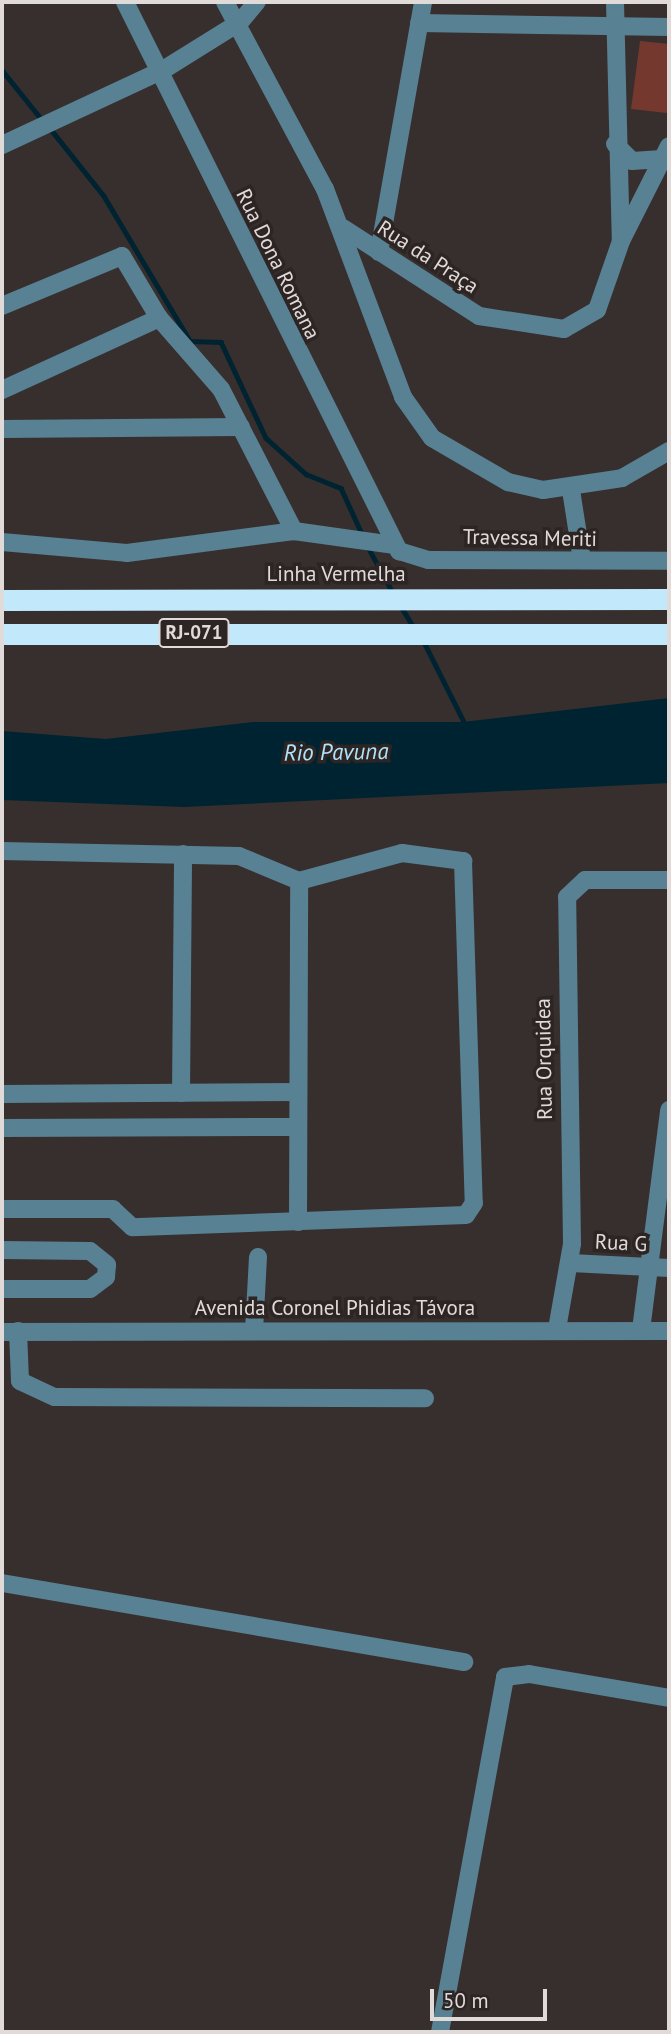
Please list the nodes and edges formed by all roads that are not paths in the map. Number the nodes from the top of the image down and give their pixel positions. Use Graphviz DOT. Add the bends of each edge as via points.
graph roads {
  1 [pos="125,2"];
  2 [pos="225,2"];
  3 [pos="257,2"];
  4 [pos="422,2"];
  5 [pos="615,2"];
  6 [pos="240,22"];
  7 [pos="419,23"];
  8 [pos="615,27"];
  9 [pos="669,27"];
  10 [pos="163,70"];
  11 [pos="615,144"];
  12 [pos="2,145"];
  13 [pos="666,153"];
  14 [pos="343,228"];
  15 [pos="621,241"];
  16 [pos="379,252"];
  17 [pos="2,306"];
  18 [pos="159,318"];
  19 [pos="2,390"];
  20 [pos="241,428"];
  21 [pos="2,429"];
  22 [pos="669,452"];
  23 [pos="571,489"];
  24 [pos="293,531"];
  25 [pos="2,541"];
  26 [pos="386,544"];
  27 [pos="582,560"];
  28 [pos="669,561"];
  29 [pos="669,599"];
  30 [pos="2,600"];
  31 [pos="2,634"];
  32 [pos="669,634"];
  33 [pos="2,852"];
  34 [pos="183,854"];
  35 [pos="669,880"];
  36 [pos="299,881"];
  37 [pos="295,1092"];
  38 [pos="181,1093"];
  39 [pos="2,1094"];
  40 [pos="669,1110"];
  41 [pos="296,1127"];
  42 [pos="2,1128"];
  43 [pos="2,1209"];
  44 [pos="298,1222"];
  45 [pos="2,1251"];
  46 [pos="258,1257"];
  47 [pos="571,1263"];
  48 [pos="649,1268"];
  49 [pos="669,1268"];
  50 [pos="2,1289"];
  51 [pos="557,1329"];
  52 [pos="641,1330"];
  53 [pos="254,1331"];
  54 [pos="669,1331"];
  55 [pos="10,1332"];
  56 [pos="425,1398"];
  57 [pos="2,1583"];
  58 [pos="464,1662"];
  59 [pos="669,1698"];
  60 [pos="440,2032"];
  1 -- 10 [label="street, Rua Dona Romana"];
  2 -- 6 [label="street"];
  3 -- 6 [label="street"];
  4 -- 7 [label="street"];
  5 -- 8 [label="street"];
  6 -- 10 [label="street"];
  6 -- 14 [label="street"];
  7 -- 8 [label="street"];
  7 -- 16 [label="street"];
  8 -- 9 [label="street"];
  8 -- 11 [label="street"];
  10 -- 12 [label="street"];
  10 -- 26 [label="street, Rua Dona Romana"];
  11 -- 13 [label="street" via="632,161"];
  11 -- 15 [label="street"];
  13 -- 15 [label="street, Rua da Praça"];
  14 -- 16 [label="street, Rua da Praça"];
  14 -- 23 [label="street" via="403,397 432,438 508,482"];
  15 -- 16 [label="street, Rua da Praça" via="597,310 564,329 479,316"];
  17 -- 18 [label="street" via="119,255"];
  18 -- 19 [label="street"];
  18 -- 20 [label="street" via="221,389"];
  20 -- 21 [label="street"];
  20 -- 24 [label="street"];
  22 -- 23 [label="street" via="622,478"];
  23 -- 27 [label="street"];
  24 -- 25 [label="street, Travessa Meriti" via="127,553"];
  24 -- 26 [label="street, Travessa Meriti"];
  26 -- 27 [label="street, Travessa Meriti" via="429,559"];
  27 -- 28 [label="street, Travessa Meriti"];
  29 -- 30 [label="highway, Linha Vermelha / RJ-071"];
  31 -- 32 [label="highway, RJ-071"];
  33 -- 34 [label="street"];
  34 -- 36 [label="street" via="239,856"];
  34 -- 38 [label="street"];
  35 -- 47 [label="street, Rua Orquidea" via="585,880 567,897"];
  36 -- 37 [label="street"];
  36 -- 44 [label="street" via="402,853 463,861 474,1203 466,1215"];
  37 -- 38 [label="street"];
  37 -- 41 [label="street"];
  38 -- 39 [label="street"];
  40 -- 48 [label="street"];
  41 -- 42 [label="street"];
  41 -- 44 [label="street"];
  43 -- 44 [label="street" via="113,1209 132,1227"];
  45 -- 50 [label="street" via="90,1251 107,1265 106,1277 90,1289"];
  46 -- 53 [label="street"];
  47 -- 48 [label="street, Rua G"];
  47 -- 51 [label="street, Rua Orquidea"];
  48 -- 49 [label="street, Rua G"];
  48 -- 52 [label="street"];
  51 -- 52 [label="street, Avenida Coronel Phidias Távora"];
  51 -- 53 [label="street, Avenida Coronel Phidias Távora"];
  52 -- 54 [label="street, Avenida Coronel Phidias Távora"];
  53 -- 55 [label="street, Avenida Coronel Phidias Távora"];
  55 -- 56 [label="street" via="20,1381 55,1396"];
  57 -- 58 [label="street"];
  59 -- 60 [label="street" via="530,1674 505,1678"];
}
